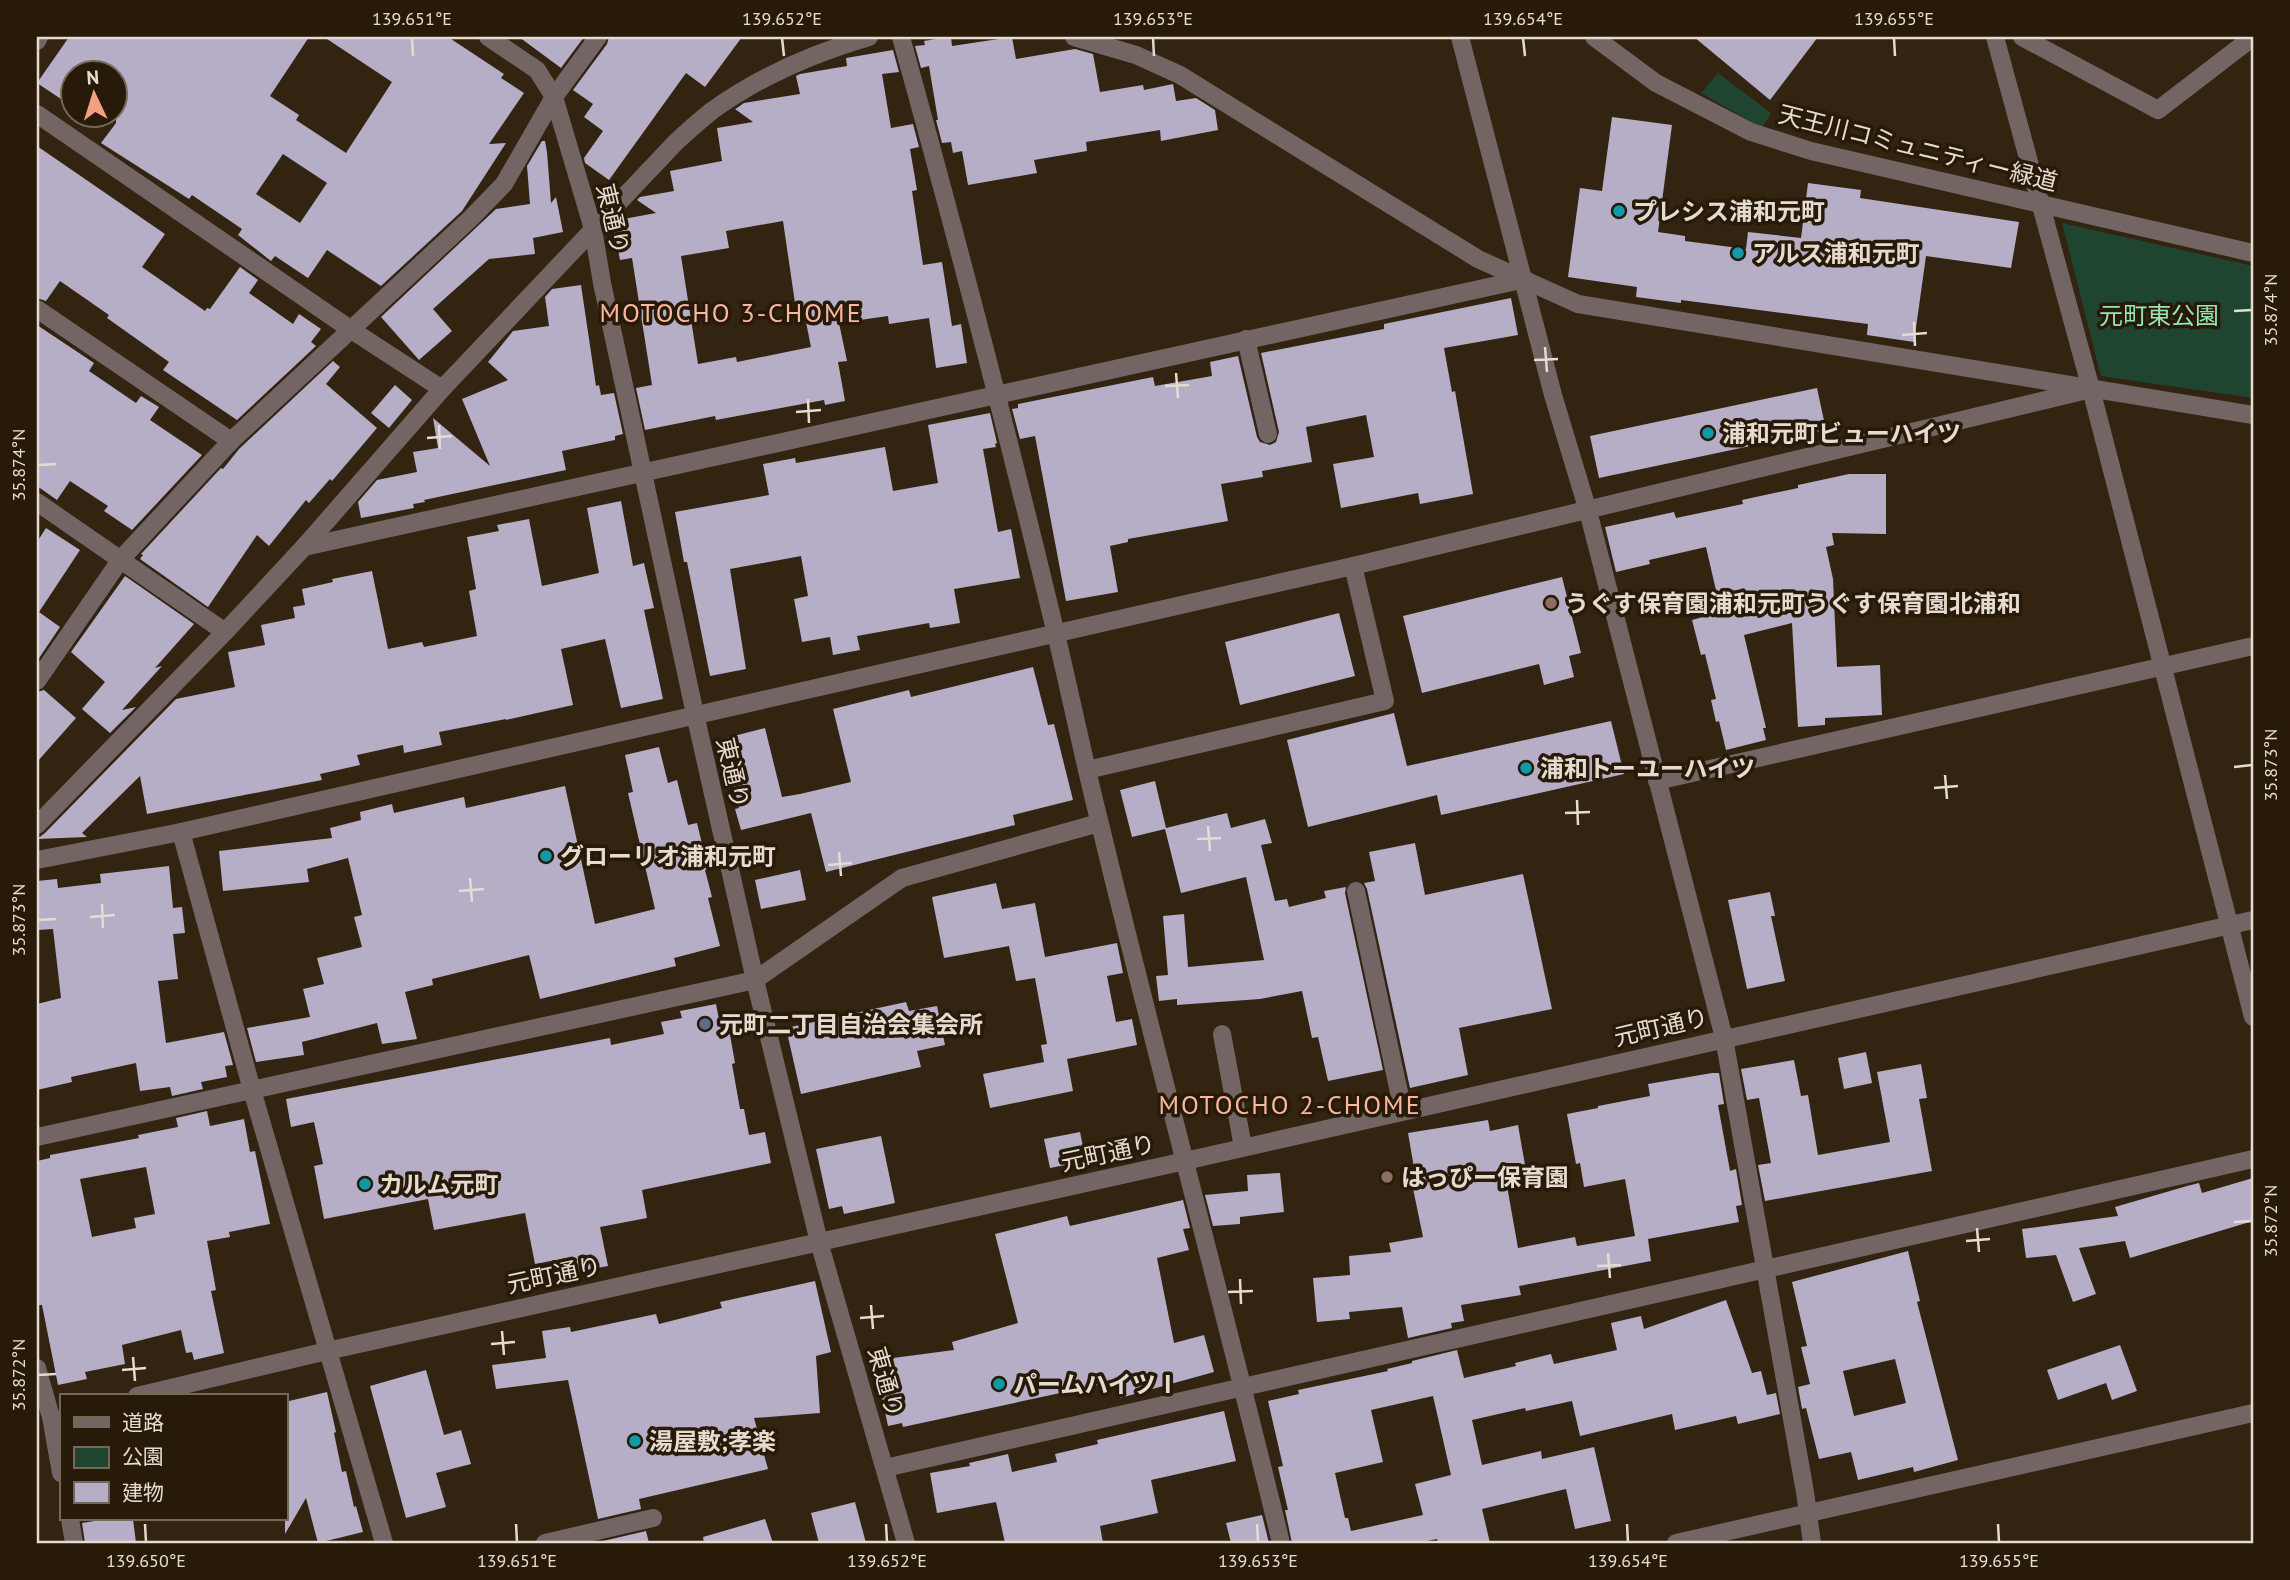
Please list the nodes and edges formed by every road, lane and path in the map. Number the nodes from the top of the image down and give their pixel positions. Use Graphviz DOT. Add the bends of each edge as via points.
graph roads {
  1 [pos="488,37"];
  2 [pos="598,37"];
  3 [pos="869,37"];
  4 [pos="901,37"];
  5 [pos="1074,37"];
  6 [pos="1460,37"];
  7 [pos="1594,37"];
  8 [pos="1995,37"];
  9 [pos="2022,37"];
  10 [pos="2253,37"];
  11 [pos="554,97"];
  12 [pos="37,114"];
  13 [pos="2041,204"];
  14 [pos="593,229"];
  15 [pos="2253,253"];
  16 [pos="1525,279"];
  17 [pos="37,309"];
  18 [pos="350,329"];
  19 [pos="1246,339"];
  20 [pos="442,388"];
  21 [pos="2091,389"];
  22 [pos="996,394"];
  23 [pos="2253,415"];
  24 [pos="1268,434"];
  25 [pos="231,441"];
  26 [pos="643,472"];
  27 [pos="37,502"];
  28 [pos="1587,511"];
  29 [pos="304,547"];
  30 [pos="121,559"];
  31 [pos="1353,566"];
  32 [pos="225,632"];
  33 [pos="1056,634"];
  34 [pos="2253,646"];
  35 [pos="2163,666"];
  36 [pos="37,681"];
  37 [pos="695,714"];
  38 [pos="1087,770"];
  39 [pos="1657,781"];
  40 [pos="1100,823"];
  41 [pos="37,825"];
  42 [pos="181,831"];
  43 [pos="37,860"];
  44 [pos="1356,891"];
  45 [pos="2253,920"];
  46 [pos="2230,925"];
  47 [pos="755,980"];
  48 [pos="2253,1017"];
  49 [pos="1222,1034"];
  50 [pos="1724,1038"];
  51 [pos="251,1090"];
  52 [pos="1403,1111"];
  53 [pos="37,1137"];
  54 [pos="1243,1147"];
  55 [pos="2253,1159"];
  56 [pos="1185,1161"];
  57 [pos="819,1242"];
  58 [pos="1765,1270"];
  59 [pos="327,1351"];
  60 [pos="37,1368"];
  61 [pos="1243,1386"];
  62 [pos="145,1394"];
  63 [pos="2253,1413"];
  64 [pos="50,1417"];
  65 [pos="60,1468"];
  66 [pos="885,1468"];
  67 [pos="1809,1514"];
  68 [pos="653,1518"];
  69 [pos="70,1520"];
  70 [pos="74,1543"];
  71 [pos="384,1543"];
  72 [pos="545,1543"];
  73 [pos="906,1543"];
  74 [pos="1281,1543"];
  75 [pos="1676,1543"];
  76 [pos="1812,1543"];
  1 -- 11 [label="street, 東通り" via="537,71"];
  2 -- 11 [label="street"];
  3 -- 14 [label="street" via="809,57 713,110"];
  4 -- 22 [label="street"];
  5 -- 16 [label="street" via="1136,55 1180,75 1478,259"];
  6 -- 16 [label="street"];
  7 -- 13 [label="street, 天王川コミュニティー緑道" via="1656,83 1751,132 1811,151"];
  8 -- 13 [label="street"];
  9 -- 10 [label="street" via="2158,110"];
  11 -- 14 [label="street, 東通り"];
  11 -- 18 [label="street" via="504,184"];
  12 -- 18 [label="street"];
  13 -- 15 [label="street, 天王川コミュニティー緑道"];
  13 -- 21 [label="street"];
  14 -- 20 [label="street"];
  14 -- 26 [label="street, 東通り"];
  16 -- 19 [label="street"];
  16 -- 21 [label="street" via="1578,304"];
  16 -- 28 [label="street"];
  17 -- 25 [label="street"];
  18 -- 20 [label="street"];
  18 -- 25 [label="street"];
  19 -- 22 [label="street"];
  19 -- 24 [label="street"];
  20 -- 29 [label="street"];
  21 -- 23 [label="street"];
  21 -- 28 [label="street"];
  21 -- 35 [label="street"];
  22 -- 26 [label="street"];
  22 -- 33 [label="street"];
  25 -- 30 [label="street"];
  26 -- 29 [label="street"];
  26 -- 37 [label="street, 東通り"];
  27 -- 30 [label="street"];
  28 -- 31 [label="street"];
  28 -- 39 [label="street"];
  29 -- 32 [label="street"];
  30 -- 32 [label="street"];
  30 -- 36 [label="street"];
  31 -- 33 [label="street"];
  31 -- 38 [label="street" via="1385,701"];
  32 -- 41 [label="street"];
  33 -- 37 [label="street"];
  33 -- 38 [label="street"];
  34 -- 35 [label="street"];
  35 -- 39 [label="street"];
  35 -- 46 [label="street"];
  37 -- 42 [label="street"];
  37 -- 47 [label="street, 東通り"];
  38 -- 40 [label="street"];
  39 -- 50 [label="street"];
  40 -- 47 [label="street" via="902,878"];
  40 -- 56 [label="street"];
  42 -- 43 [label="street"];
  42 -- 51 [label="street"];
  44 -- 52 [label="street"];
  45 -- 46 [label="street, 元町通り"];
  46 -- 48 [label="street"];
  46 -- 50 [label="street, 元町通り"];
  47 -- 51 [label="street"];
  47 -- 57 [label="street, 東通り"];
  49 -- 54 [label="street"];
  50 -- 52 [label="street, 元町通り"];
  50 -- 58 [label="street"];
  51 -- 53 [label="street"];
  51 -- 59 [label="street"];
  52 -- 54 [label="street, 元町通り"];
  54 -- 56 [label="street, 元町通り"];
  55 -- 58 [label="street"];
  56 -- 57 [label="street, 元町通り"];
  56 -- 61 [label="street"];
  57 -- 59 [label="street, 元町通り"];
  57 -- 66 [label="street, 東通り"];
  58 -- 61 [label="street"];
  58 -- 67 [label="street"];
  59 -- 62 [label="street, 元町通り"];
  59 -- 71 [label="street"];
  60 -- 64 [label="street"];
  61 -- 66 [label="street"];
  61 -- 74 [label="street"];
  63 -- 67 [label="street"];
  64 -- 65 [label="street"];
  66 -- 73 [label="street, 東通り"];
  67 -- 75 [label="street"];
  67 -- 76 [label="street"];
  68 -- 72 [label="street"];
  69 -- 70 [label="street"];
}
